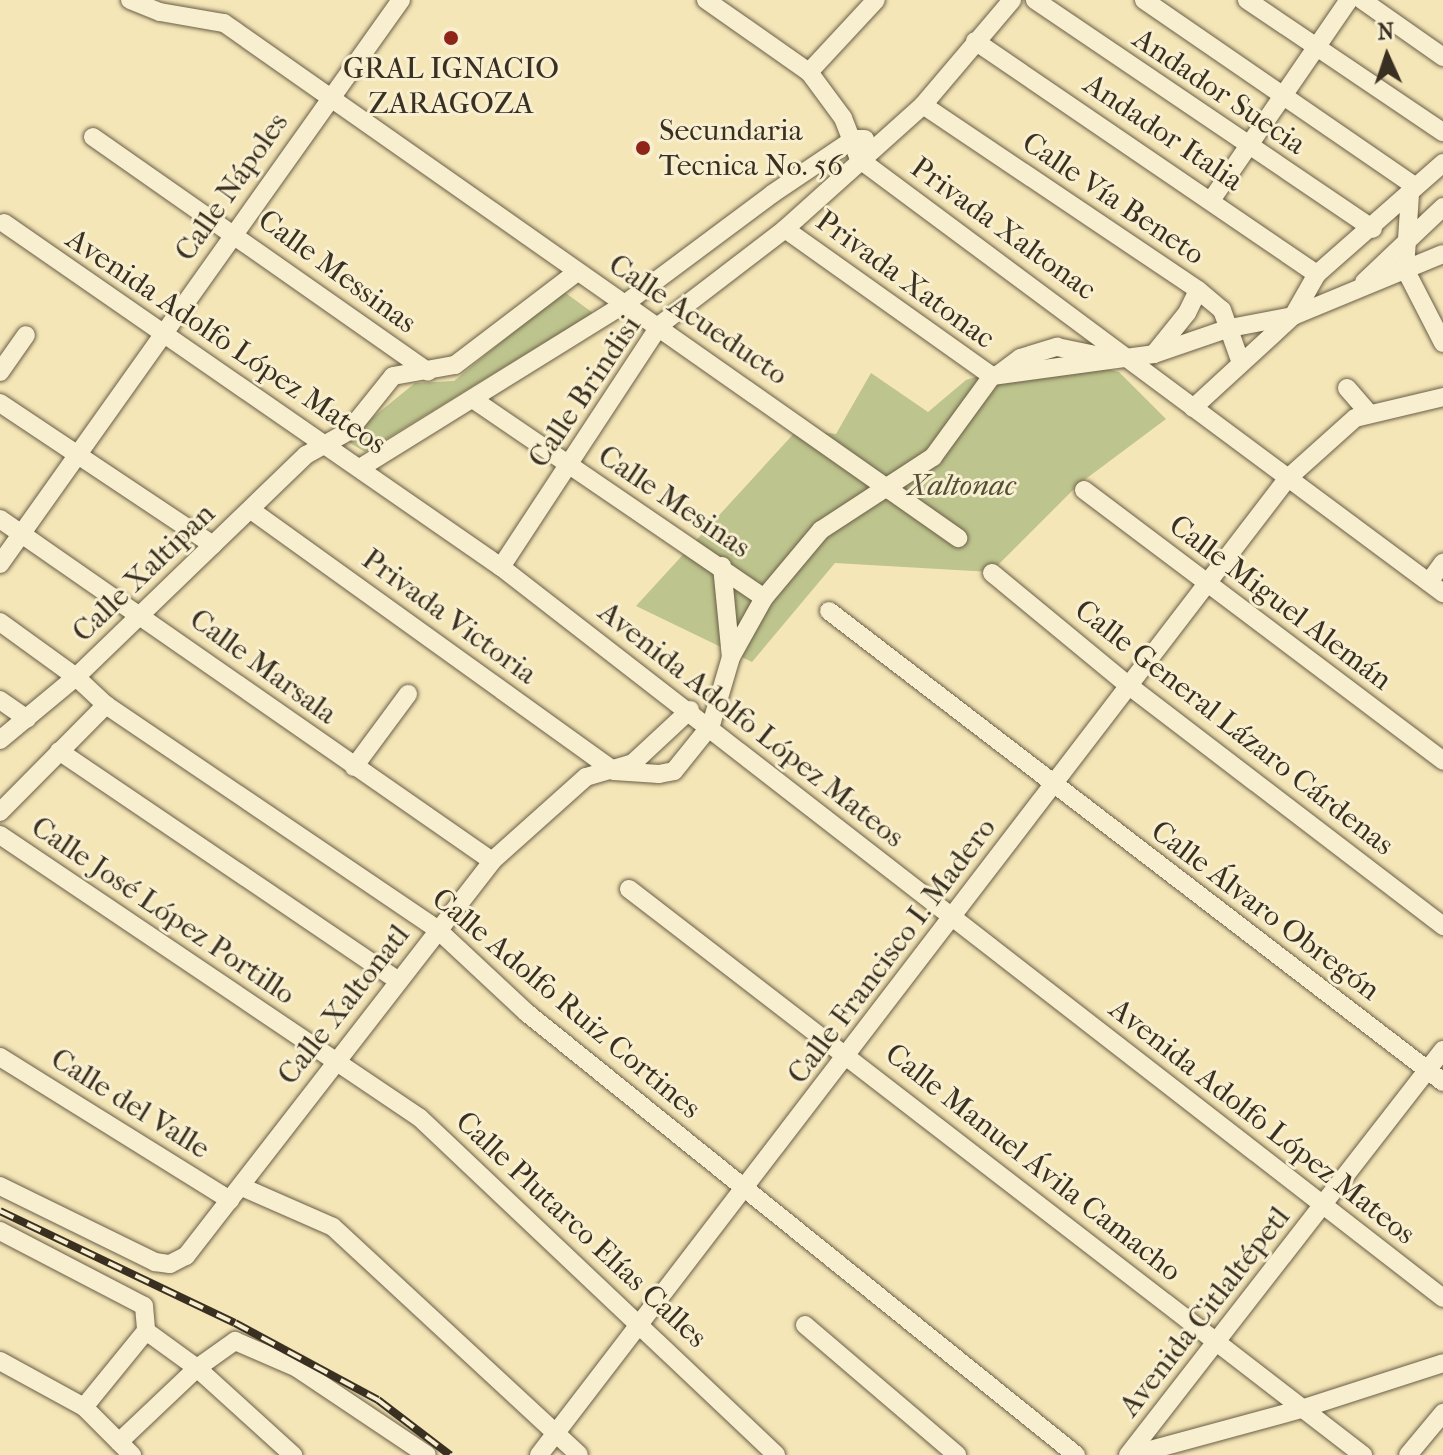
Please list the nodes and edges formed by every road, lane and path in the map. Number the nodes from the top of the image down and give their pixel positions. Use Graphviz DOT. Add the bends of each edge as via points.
graph roads {
  1 [pos="401,0"];
  2 [pos="706,0"];
  3 [pos="876,0"];
  4 [pos="1012,0"];
  5 [pos="1035,0"];
  6 [pos="1144,0"];
  7 [pos="1247,0"];
  8 [pos="1349,0"];
  9 [pos="1362,0"];
  10 [pos="133,2"];
  11 [pos="975,41"];
  12 [pos="1315,49"];
  13 [pos="1443,57"];
  14 [pos="809,72"];
  15 [pos="1283,97"];
  16 [pos="328,98"];
  17 [pos="923,105"];
  18 [pos="1443,132"];
  19 [pos="93,137"];
  20 [pos="854,139"];
  21 [pos="880,140"];
  22 [pos="1250,149"];
  23 [pos="859,159"];
  24 [pos="1443,163"];
  25 [pos="1412,190"];
  26 [pos="1212,199"];
  27 [pos="1443,207"];
  28 [pos="4,223"];
  29 [pos="785,229"];
  30 [pos="1373,229"];
  31 [pos="236,234"];
  32 [pos="1408,238"];
  33 [pos="1443,254"];
  34 [pos="1405,269"];
  35 [pos="577,272"];
  36 [pos="1317,274"];
  37 [pos="1198,290"];
  38 [pos="1356,290"];
  39 [pos="626,303"];
  40 [pos="1293,316"];
  41 [pos="660,325"];
  42 [pos="1230,328"];
  43 [pos="26,335"];
  44 [pos="161,337"];
  45 [pos="1443,343"];
  46 [pos="1154,354"];
  47 [pos="1122,359"];
  48 [pos="1241,363"];
  49 [pos="0,372"];
  50 [pos="429,372"];
  51 [pos="995,376"];
  52 [pos="1347,388"];
  53 [pos="1443,397"];
  54 [pos="474,400"];
  55 [pos="0,403"];
  56 [pos="1193,408"];
  57 [pos="1369,413"];
  58 [pos="325,446"];
  59 [pos="79,453"];
  60 [pos="570,466"];
  61 [pos="360,468"];
  62 [pos="1287,479"];
  63 [pos="889,488"];
  64 [pos="1084,490"];
  65 [pos="251,510"];
  66 [pos="0,519"];
  67 [pos="21,534"];
  68 [pos="958,538"];
  69 [pos="213,545"];
  70 [pos="1443,563"];
  71 [pos="0,564"];
  72 [pos="722,566"];
  73 [pos="501,567"];
  74 [pos="992,573"];
  75 [pos="1207,584"];
  76 [pos="1436,588"];
  77 [pos="764,598"];
  78 [pos="829,611"];
  79 [pos="141,614"];
  80 [pos="0,622"];
  81 [pos="731,657"];
  82 [pos="76,677"];
  83 [pos="1128,685"];
  84 [pos="408,694"];
  85 [pos="0,700"];
  86 [pos="106,705"];
  87 [pos="690,710"];
  88 [pos="27,719"];
  89 [pos="711,725"];
  90 [pos="0,740"];
  91 [pos="59,751"];
  92 [pos="1443,761"];
  93 [pos="354,767"];
  94 [pos="614,771"];
  95 [pos="1052,784"];
  96 [pos="0,812"];
  97 [pos="0,835"];
  98 [pos="492,861"];
  99 [pos="629,889"];
  100 [pos="951,918"];
  101 [pos="1443,926"];
  102 [pos="438,930"];
  103 [pos="396,979"];
  104 [pos="1443,1050"];
  105 [pos="849,1055"];
  106 [pos="0,1057"];
  107 [pos="335,1060"];
  108 [pos="1435,1076"];
  109 [pos="0,1186"];
  110 [pos="748,1189"];
  111 [pos="236,1193"];
  112 [pos="1325,1203"];
  113 [pos="0,1231"];
  114 [pos="1443,1298"];
  115 [pos="644,1325"];
  116 [pos="805,1325"];
  117 [pos="146,1331"];
  118 [pos="1218,1343"];
  119 [pos="0,1361"];
  120 [pos="1443,1363"];
  121 [pos="197,1368"];
  122 [pos="84,1407"];
  123 [pos="1301,1409"];
  124 [pos="1443,1413"];
  125 [pos="557,1433"];
  126 [pos="126,1448"];
  127 [pos="293,1455"];
  128 [pos="427,1455"];
  129 [pos="539,1455"];
  130 [pos="579,1455"];
  131 [pos="776,1455"];
  132 [pos="957,1455"];
  133 [pos="1076,1455"];
  134 [pos="1130,1455"];
  135 [pos="1363,1455"];
  136 [pos="1408,1455"];
  1 -- 16 [label="street, Calle Nápoles"];
  2 -- 14 [label="street"];
  3 -- 14 [label="street"];
  4 -- 11 [label="street, Calle Brindisi"];
  5 -- 22 [label="street, Andador Suecia"];
  6 -- 15 [label="street"];
  7 -- 12 [label="street"];
  8 -- 12 [label="street"];
  9 -- 13 [label="street"];
  10 -- 16 [label="street, Calle Acueducto" via="224,23"];
  11 -- 17 [label="street, Calle Brindisi"];
  11 -- 26 [label="street, Andador Italia"];
  12 -- 15 [label="street"];
  12 -- 18 [label="street"];
  14 -- 20 [label="street"];
  15 -- 22 [label="street"];
  15 -- 25 [label="street"];
  16 -- 31 [label="street, Calle Nápoles"];
  16 -- 35 [label="street, Calle Acueducto"];
  17 -- 21 [label="street, Calle Brindisi"];
  17 -- 37 [label="street, Calle Vía Beneto"];
  19 -- 31 [label="street, Calle Messinas"];
  20 -- 21 [label="street"];
  20 -- 23 [label="street"];
  20 -- 39 [label="street, Calle Brindisi"];
  21 -- 23 [label="street, Calle Brindisi"];
  22 -- 26 [label="street"];
  22 -- 30 [label="street, Andador Suecia"];
  23 -- 29 [label="street, Calle Brindisi"];
  23 -- 47 [label="street, Privada Xaltonac"];
  24 -- 25 [label="street"];
  25 -- 30 [label="street"];
  25 -- 32 [label="street"];
  26 -- 36 [label="street, Andador Italia"];
  27 -- 32 [label="street"];
  28 -- 44 [label="street, Avenida Adolfo López Mateos"];
  29 -- 41 [label="street, Calle Brindisi"];
  29 -- 51 [label="street, Privada Xatonac"];
  30 -- 36 [label="street"];
  31 -- 44 [label="street, Calle Nápoles"];
  31 -- 50 [label="street, Calle Messinas"];
  32 -- 34 [label="street"];
  32 -- 38 [label="street"];
  33 -- 34 [label="street"];
  34 -- 38 [label="street"];
  34 -- 45 [label="street"];
  35 -- 39 [label="street, Calle Acueducto"];
  35 -- 50 [label="street, Calle Xaltipan" via="471,355"];
  36 -- 40 [label="street"];
  37 -- 42 [label="street, Calle Vía Beneto" via="1222,310"];
  37 -- 46 [label="street"];
  38 -- 40 [label="street"];
  39 -- 41 [label="street, Calle Acueducto"];
  39 -- 54 [label="street"];
  40 -- 42 [label="street"];
  40 -- 48 [label="street"];
  41 -- 60 [label="street, Calle Brindisi"];
  41 -- 63 [label="street, Calle Acueducto"];
  42 -- 46 [label="street"];
  42 -- 48 [label="street, Calle Vía Beneto"];
  43 -- 49 [label="street"];
  44 -- 58 [label="street, Avenida Adolfo López Mateos"];
  44 -- 59 [label="street, Calle Nápoles"];
  46 -- 47 [label="street"];
  47 -- 51 [label="street"];
  47 -- 56 [label="street, Privada Xaltonac"];
  48 -- 56 [label="street"];
  50 -- 58 [label="street, Calle Xaltipan" via="393,376 349,431"];
  51 -- 63 [label="street" via="933,457"];
  52 -- 57 [label="street"];
  53 -- 57 [label="street, Calle Francisco I. Madero"];
  54 -- 60 [label="street, Calle Mesinas"];
  54 -- 61 [label="street"];
  55 -- 59 [label="street"];
  56 -- 62 [label="street, Privada Xaltonac"];
  57 -- 62 [label="street, Calle Francisco I. Madero" via="1343,427"];
  58 -- 61 [label="street, Avenida Adolfo López Mateos"];
  58 -- 65 [label="street, Calle Xaltipan" via="306,455"];
  59 -- 67 [label="street, Calle Nápoles"];
  59 -- 69 [label="street"];
  60 -- 72 [label="street, Calle Mesinas"];
  60 -- 73 [label="street, Calle Brindisi"];
  61 -- 73 [label="street, Avenida Adolfo López Mateos"];
  62 -- 75 [label="street, Calle Francisco I. Madero"];
  62 -- 76 [label="street, Privada Xaltonac"];
  63 -- 68 [label="street, Calle Acueducto"];
  63 -- 77 [label="street" via="821,530"];
  64 -- 75 [label="street, Calle Miguel Alemán"];
  65 -- 69 [label="street, Calle Xaltipan"];
  65 -- 94 [label="street, Privada Victoria"];
  66 -- 67 [label="street, Calle Marsala"];
  67 -- 71 [label="street, Calle Nápoles"];
  67 -- 79 [label="street, Calle Marsala"];
  69 -- 79 [label="street, Calle Xaltipan"];
  70 -- 76 [label="street"];
  72 -- 77 [label="street, Calle Mesinas"];
  72 -- 81 [label="street"];
  73 -- 87 [label="street, Avenida Adolfo López Mateos"];
  74 -- 83 [label="street, Calle General Lázaro Cárdenas"];
  75 -- 83 [label="street, Calle Francisco I. Madero"];
  75 -- 92 [label="street, Calle Miguel Alemán"];
  77 -- 81 [label="street"];
  78 -- 95 [label="street, Calle Álvaro Obregón"];
  79 -- 82 [label="street, Calle Xaltipan"];
  79 -- 93 [label="street, Calle Marsala"];
  80 -- 82 [label="street, Calle Adolfo Ruiz Cortines"];
  81 -- 89 [label="street"];
  82 -- 86 [label="street, Calle Adolfo Ruiz Cortines"];
  82 -- 88 [label="street, Calle Xaltipan"];
  83 -- 95 [label="street, Calle Francisco I. Madero"];
  83 -- 101 [label="street, Calle General Lázaro Cárdenas"];
  84 -- 93 [label="street"];
  85 -- 88 [label="street"];
  86 -- 91 [label="street"];
  86 -- 102 [label="street, Calle Adolfo Ruiz Cortines"];
  87 -- 89 [label="street, Avenida Adolfo López Mateos"];
  87 -- 94 [label="street, Calle Xaltonatl" via="653,750"];
  88 -- 90 [label="street, Calle Xaltipan"];
  89 -- 94 [label="street" via="674,771"];
  89 -- 100 [label="street, Avenida Adolfo López Mateos"];
  91 -- 96 [label="street"];
  91 -- 103 [label="street"];
  93 -- 98 [label="street, Calle Marsala"];
  94 -- 98 [label="street, Calle Xaltonatl" via="586,777"];
  95 -- 100 [label="street, Calle Francisco I. Madero"];
  95 -- 108 [label="street, Calle Álvaro Obregón"];
  97 -- 107 [label="street, Calle José López Portillo"];
  98 -- 102 [label="street, Calle Xaltonatl"];
  99 -- 105 [label="street, Calle Manuel Ávila Camacho"];
  100 -- 105 [label="street, Calle Francisco I. Madero"];
  100 -- 112 [label="street, Avenida Adolfo López Mateos"];
  102 -- 103 [label="street, Calle Xaltonatl"];
  102 -- 110 [label="street, Calle Adolfo Ruiz Cortines" via="527,1013"];
  103 -- 107 [label="street, Calle Xaltonatl"];
  104 -- 108 [label="street, Avenida Citlaltépetl"];
  105 -- 110 [label="street, Calle Francisco I. Madero"];
  105 -- 118 [label="street, Calle Manuel Ávila Camacho"];
  106 -- 111 [label="street, Calle del Valle"];
  107 -- 111 [label="street, Calle Xaltonatl"];
  107 -- 115 [label="street, Calle Plutarco Elías Calles" via="420,1118"];
  108 -- 112 [label="street, Avenida Citlaltépetl"];
  109 -- 111 [label="street, Calle Xaltonatl" via="155,1262 170,1264 186,1256"];
  110 -- 115 [label="street, Calle Francisco I. Madero"];
  110 -- 133 [label="street, Calle Adolfo Ruiz Cortines"];
  111 -- 125 [label="street, Calle del Valle" via="333,1227"];
  112 -- 114 [label="street, Avenida Adolfo López Mateos"];
  112 -- 118 [label="street, Avenida Citlaltépetl"];
  113 -- 117 [label="street" via="144,1306"];
  115 -- 125 [label="street, Calle Francisco I. Madero"];
  115 -- 131 [label="street, Calle Plutarco Elías Calles"];
  116 -- 132 [label="street"];
  117 -- 121 [label="street"];
  117 -- 122 [label="street"];
  118 -- 123 [label="street, Calle Manuel Ávila Camacho"];
  118 -- 134 [label="street, Avenida Citlaltépetl"];
  119 -- 122 [label="street"];
  120 -- 123 [label="street"];
  121 -- 126 [label="street"];
  121 -- 127 [label="street"];
  121 -- 128 [label="street" via="235,1341 297,1368"];
  122 -- 126 [label="street"];
  123 -- 134 [label="street"];
  123 -- 135 [label="street, Calle Manuel Ávila Camacho"];
  124 -- 136 [label="street"];
  125 -- 129 [label="street, Calle Francisco I. Madero"];
  125 -- 130 [label="street, Calle del Valle"];
}
